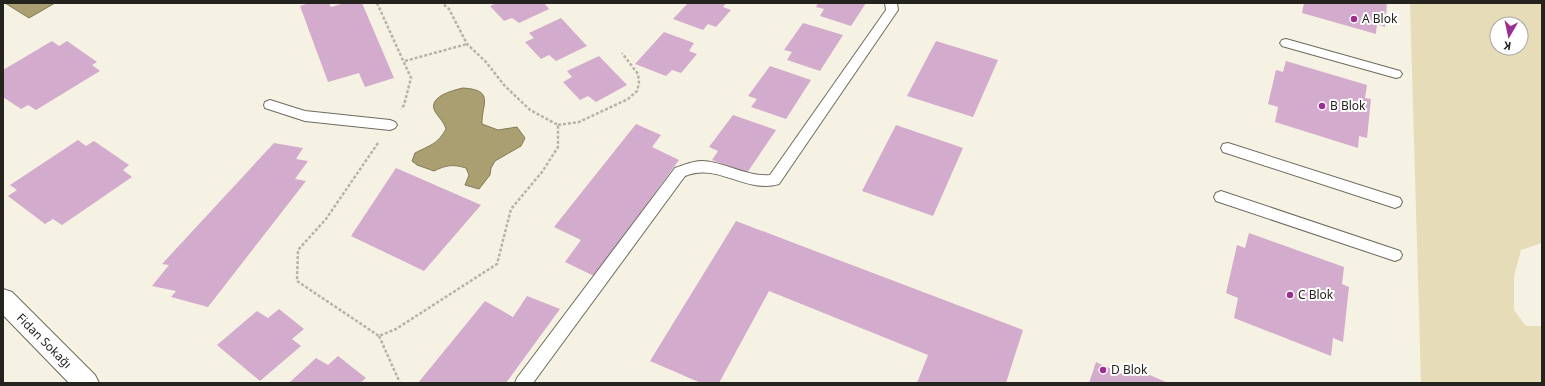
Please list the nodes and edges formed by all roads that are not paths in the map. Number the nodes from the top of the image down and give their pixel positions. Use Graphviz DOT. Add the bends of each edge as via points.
graph roads {
  1 [pos="890,3"];
  2 [pos="1286,43"];
  3 [pos="1396,74"];
  4 [pos="270,105"];
  5 [pos="390,125"];
  6 [pos="1228,148"];
  7 [pos="1221,197"];
  8 [pos="1395,202"];
  9 [pos="1394,255"];
  10 [pos="3,299"];
  11 [pos="83,382"];
  12 [pos="523,383"];
  1 -- 12 [label="lane" via="892,10 774,180 754,181 707,166 693,166 680,172"];
  2 -- 3 [label="lane"];
  4 -- 5 [label="lane" via="305,116"];
  6 -- 8 [label="lane"];
  7 -- 9 [label="lane"];
  10 -- 11 [label="street, Fidan Sokağı"];
}
